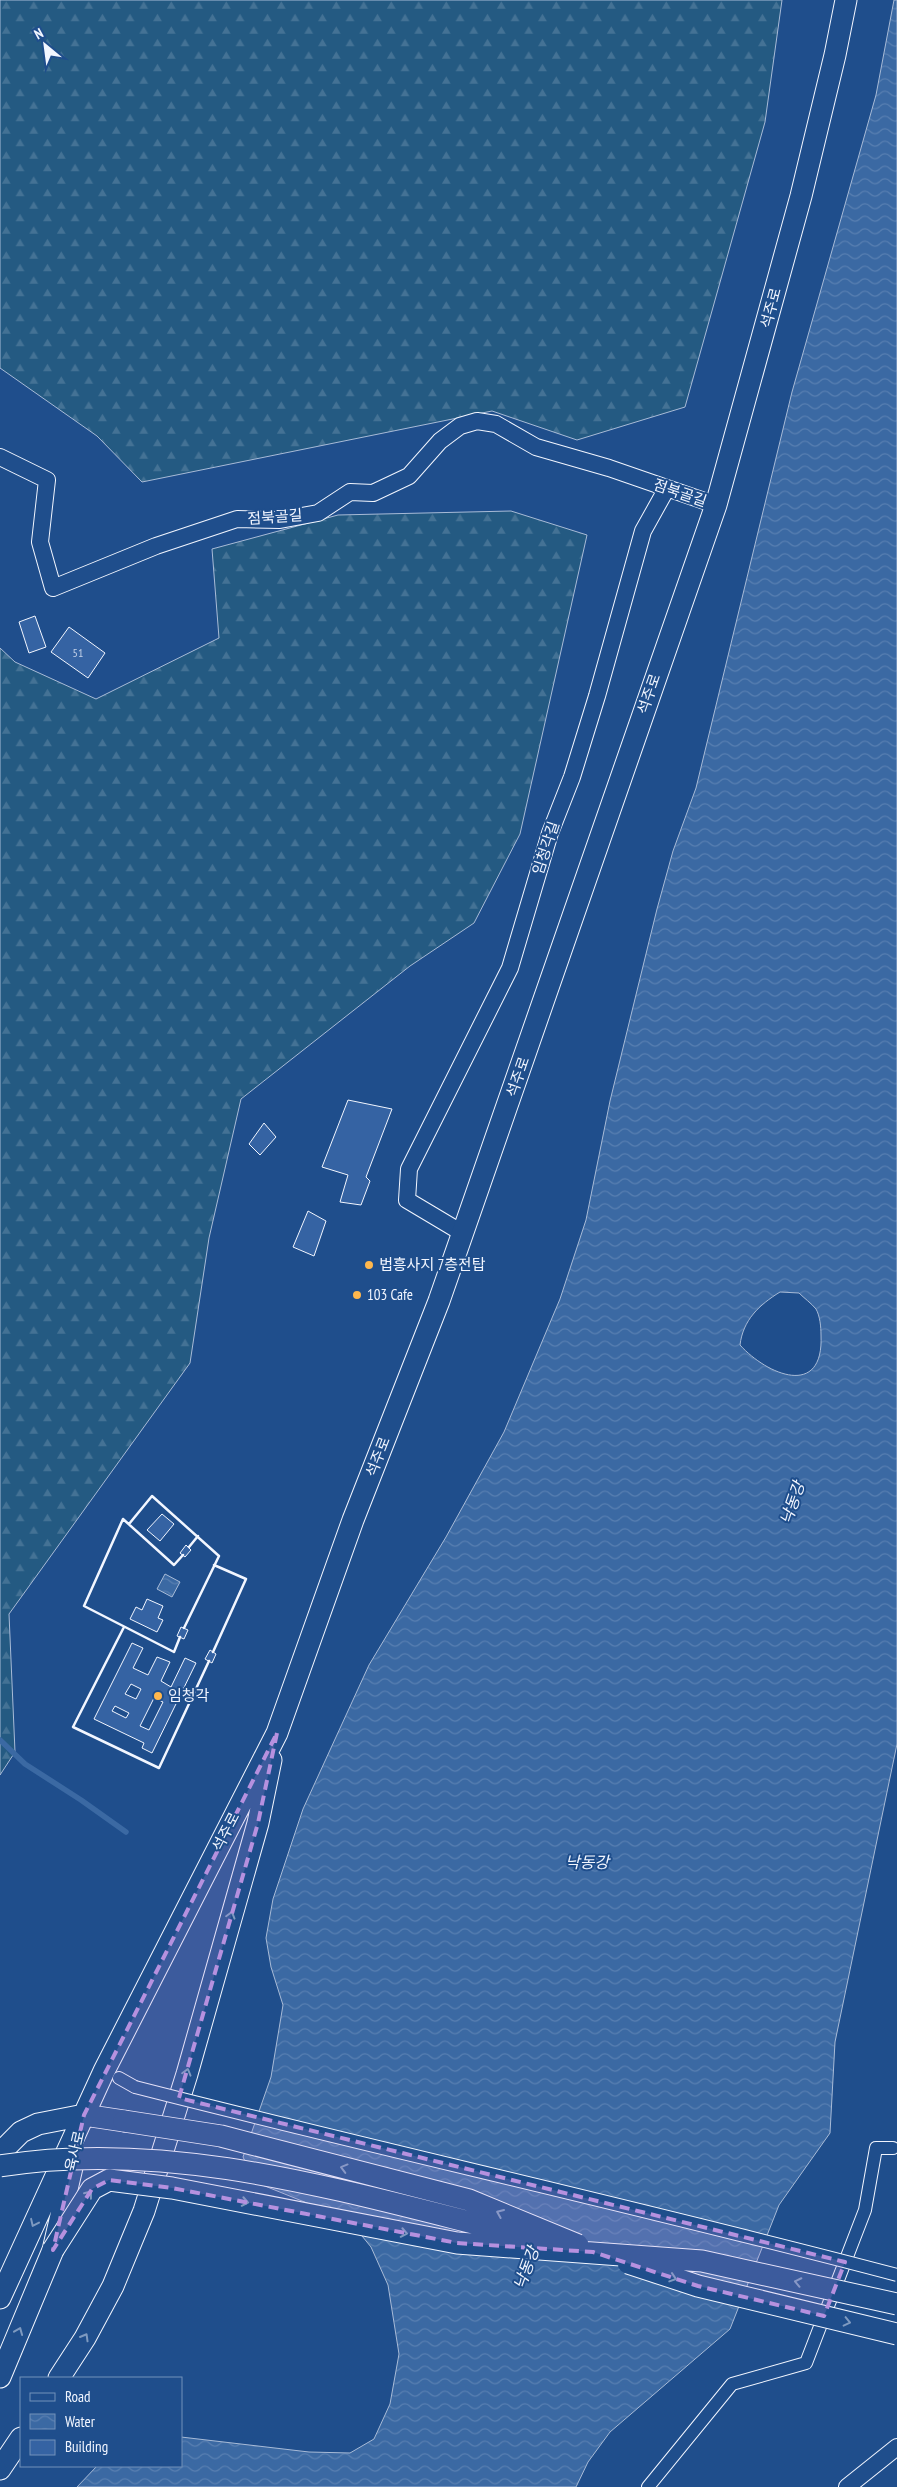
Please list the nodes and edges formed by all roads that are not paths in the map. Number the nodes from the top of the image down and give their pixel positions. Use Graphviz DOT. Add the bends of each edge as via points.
graph roads {
  1 [pos="846,0"];
  2 [pos="0,457"];
  3 [pos="667,488"];
  4 [pos="716,505"];
  5 [pos="464,1234"];
  6 [pos="277,1733"];
  7 [pos="119,2078"];
  8 [pos="84,2115"];
  9 [pos="893,2148"];
  10 [pos="0,2157"];
  11 [pos="0,2166"];
  12 [pos="53,2250"];
  13 [pos="593,2252"];
  14 [pos="897,2275"];
  15 [pos="0,2298"];
  16 [pos="897,2304"];
  17 [pos="897,2334"];
  18 [pos="0,2376"];
  19 [pos="60,2377"];
  20 [pos="20,2439"];
  21 [pos="897,2447"];
  22 [pos="0,2469"];
  23 [pos="648,2487"];
  24 [pos="848,2487"];
  1 -- 4 [label="street, 석주로" via="802,196"];
  2 -- 3 [label="street, 점북골길" via="47,480 40,542 53,588 156,546 236,519 280,520 318,513 350,492 374,493 409,476 440,441 460,426 478,421 496,424 536,447"];
  3 -- 4 [label="street, 점북골길"];
  3 -- 5 [label="street, 임청각길" via="644,531 597,696 572,777 550,833 510,968 409,1169 407,1200"];
  4 -- 5 [label="street, 석주로"];
  5 -- 6 [label="street, 석주로" via="353,1520"];
  6 -- 8 [label="street, 석주로"];
  19 -- 6 [label="street, one-way" via="113,2286 144,2211 187,2074 258,1823"];
  7 -- 14 [label="street, bridge" via="135,2087"];
  8 -- 10 [label="street" via="38,2124 21,2132"];
  8 -- 12 [label="street, 육사로"];
  13 -- 8 [label="street, one-way, bridge" via="468,2200 221,2136"];
  8 -- 15 [label="street, 육사로, one-way"];
  9 -- 23 [label="street" via="876,2148 865,2210 806,2363 732,2384"];
  11 -- 13 [label="street, bridge" via="98,2158 167,2161 291,2179"];
  12 -- 13 [label="street, one-way, bridge" via="92,2189 109,2180 172,2188 457,2243"];
  18 -- 12 [label="street, 육사로, one-way"];
  16 -- 13 [label="street, one-way, bridge" via="702,2261"];
  13 -- 17 [label="street, one-way, bridge" via="698,2286"];
  20 -- 22 [label="street"];
  21 -- 24 [label="street"];
}
